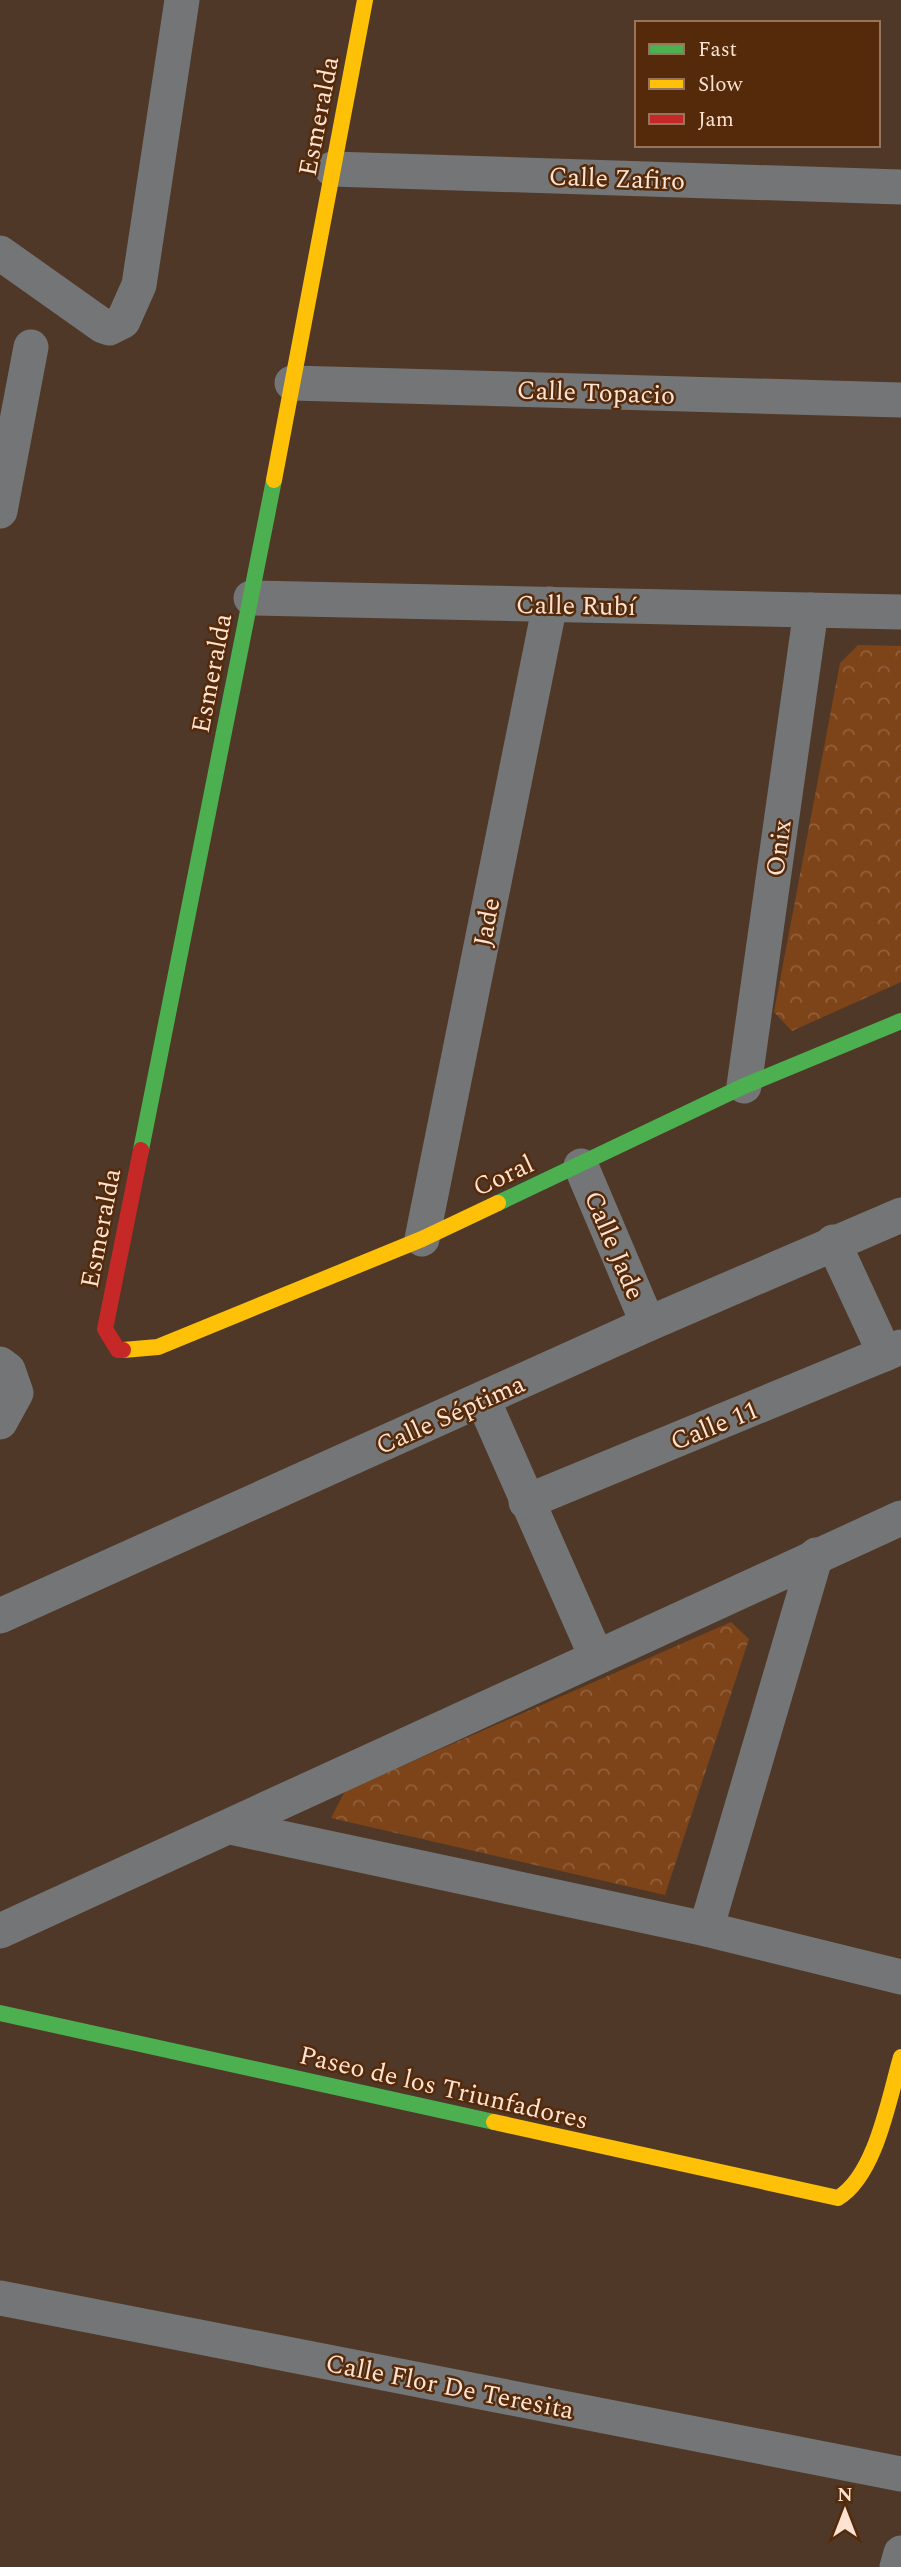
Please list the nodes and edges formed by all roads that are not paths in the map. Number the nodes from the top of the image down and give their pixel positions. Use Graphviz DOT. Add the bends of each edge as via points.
graph roads {
  1 [pos="182,0"];
  2 [pos="365,0"];
  3 [pos="332,169"];
  4 [pos="901,187"];
  5 [pos="0,253"];
  6 [pos="31,346"];
  7 [pos="292,383"];
  8 [pos="901,400"];
  9 [pos="8,422"];
  10 [pos="0,511"];
  11 [pos="251,598"];
  12 [pos="550,604"];
  13 [pos="811,610"];
  14 [pos="901,612"];
  15 [pos="901,1021"];
  16 [pos="744,1087"];
  17 [pos="581,1166"];
  18 [pos="901,1215"];
  19 [pos="422,1239"];
  20 [pos="833,1242"];
  21 [pos="648,1324"];
  22 [pos="118,1350"];
  23 [pos="893,1351"];
  24 [pos="483,1400"];
  25 [pos="526,1502"];
  26 [pos="901,1518"];
  27 [pos="816,1555"];
  28 [pos="0,1616"];
  29 [pos="596,1656"];
  30 [pos="230,1827"];
  31 [pos="706,1928"];
  32 [pos="0,1931"];
  33 [pos="901,1977"];
  34 [pos="0,2013"];
  35 [pos="901,2057"];
  36 [pos="0,2298"];
  37 [pos="901,2474"];
  38 [pos="901,2553"];
  39 [pos="897,2567"];
  1 -- 5 [label="street" via="139,285 123,321 103,326"];
  2 -- 3 [label="street, Esmeralda"];
  3 -- 4 [label="street, Calle Zafiro"];
  3 -- 7 [label="street, Esmeralda"];
  6 -- 9 [label="street"];
  7 -- 8 [label="street, Calle Topacio"];
  7 -- 11 [label="street, Esmeralda"];
  9 -- 10 [label="street"];
  11 -- 12 [label="street, Calle Rubí"];
  11 -- 22 [label="street, Esmeralda" via="105,1329"];
  12 -- 13 [label="street, Calle Rubí"];
  12 -- 19 [label="street, Jade"];
  13 -- 14 [label="street, Calle Rubí"];
  13 -- 16 [label="street, Onix"];
  15 -- 16 [label="street, Coral"];
  16 -- 17 [label="street, Coral"];
  17 -- 19 [label="street, Coral"];
  17 -- 21 [label="street, Calle Jade"];
  18 -- 20 [label="street, Calle Séptima"];
  19 -- 22 [label="street, Coral" via="158,1347"];
  20 -- 21 [label="street, Calle Séptima"];
  20 -- 23 [label="street"];
  21 -- 24 [label="street, Calle Séptima"];
  23 -- 25 [label="street, Calle 11"];
  24 -- 25 [label="street"];
  24 -- 28 [label="street, Calle Séptima"];
  25 -- 29 [label="street"];
  26 -- 27 [label="street"];
  27 -- 29 [label="street"];
  27 -- 31 [label="street"];
  29 -- 30 [label="street"];
  30 -- 31 [label="street"];
  30 -- 32 [label="street"];
  31 -- 33 [label="street"];
  34 -- 35 [label="street, Paseo de los Triunfadores" via="828,2197 845,2197 865,2171"];
  36 -- 37 [label="street, Calle Flor De Teresita"];
  38 -- 39 [label="street"];
}
